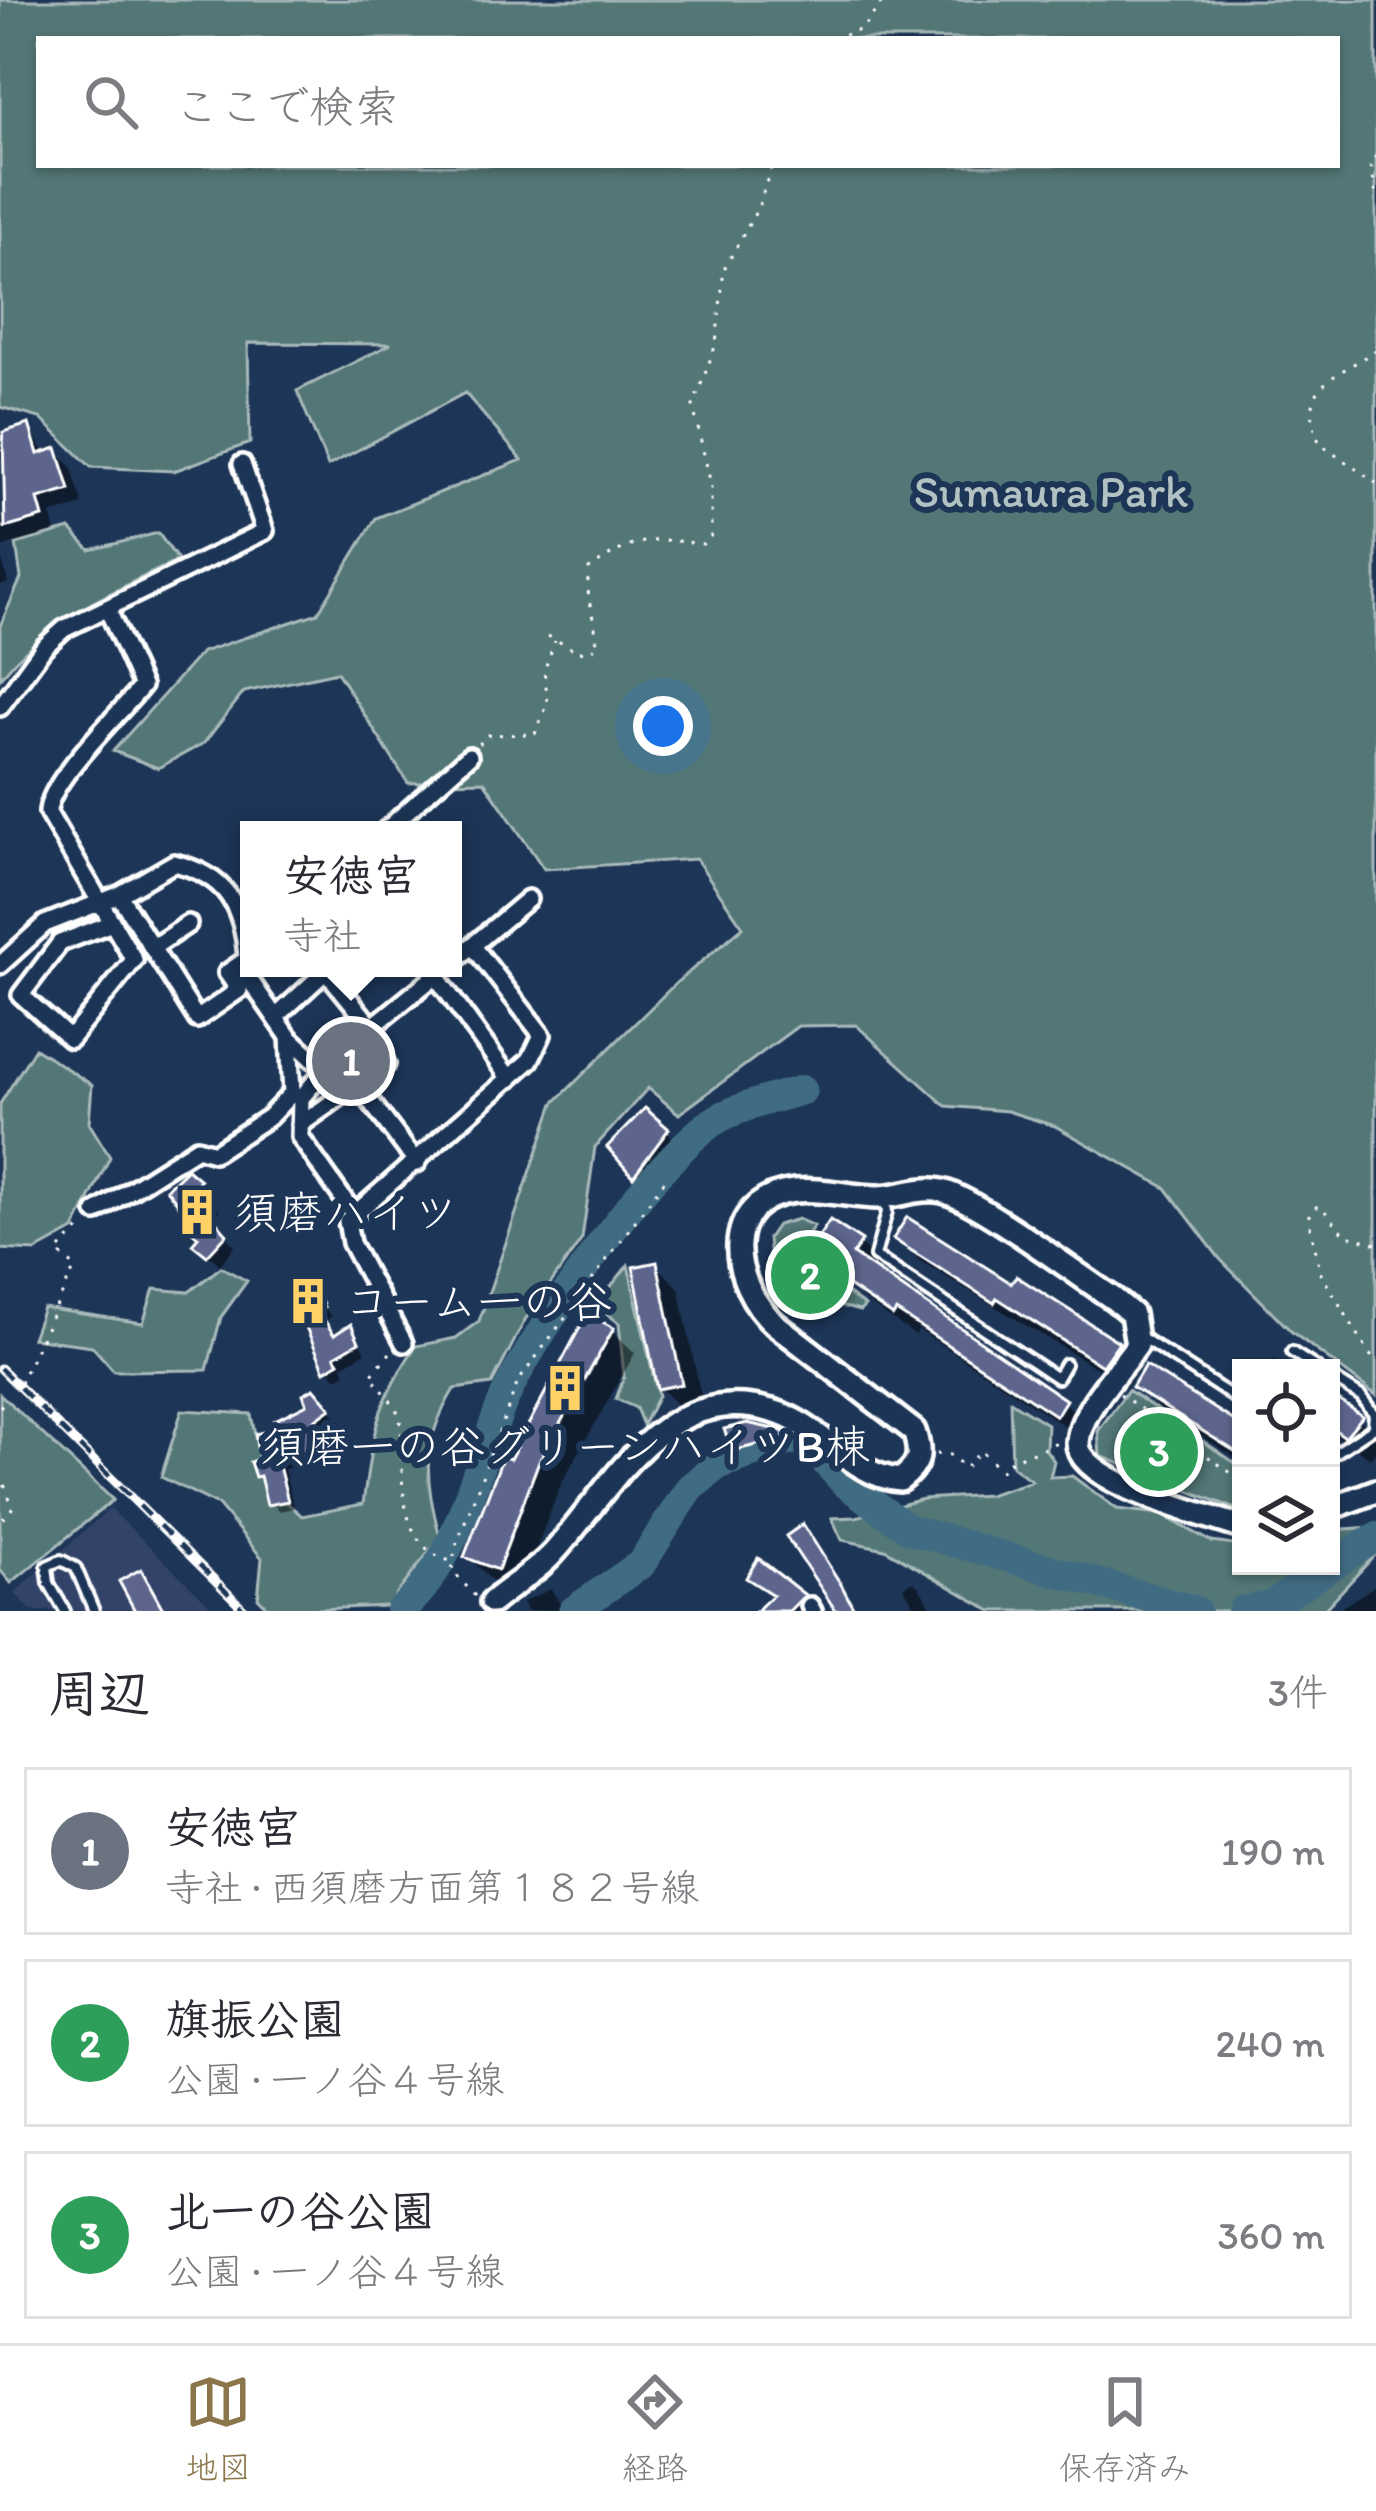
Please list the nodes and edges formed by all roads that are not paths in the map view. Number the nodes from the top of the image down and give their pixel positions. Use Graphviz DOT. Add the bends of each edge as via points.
graph roads {
  1 [pos="242,464"];
  2 [pos="107,608"];
  3 [pos="0,707"];
  4 [pos="469,756"];
  5 [pos="396,821"];
  6 [pos="119,895"];
  7 [pos="528,899"];
  8 [pos="100,903"];
  9 [pos="240,918"];
  10 [pos="112,923"];
  11 [pos="188,923"];
  12 [pos="472,946"];
  13 [pos="152,949"];
  14 [pos="462,954"];
  15 [pos="240,964"];
  16 [pos="0,965"];
  17 [pos="254,977"];
  18 [pos="319,977"];
  19 [pos="331,977"];
  20 [pos="430,977"];
  21 [pos="441,977"];
  22 [pos="276,1017"];
  23 [pos="289,1037"];
  24 [pos="386,1064"];
  25 [pos="325,1070"];
  26 [pos="510,1078"];
  27 [pos="360,1089"];
  28 [pos="297,1095"];
  29 [pos="300,1125"];
  30 [pos="417,1162"];
  31 [pos="885,1197"];
  32 [pos="96,1212"];
  33 [pos="354,1214"];
  34 [pos="1136,1334"];
  35 [pos="404,1343"];
  36 [pos="1292,1352"];
  37 [pos="1303,1359"];
  38 [pos="1065,1364"];
  39 [pos="1340,1383"];
  40 [pos="1232,1396"];
  41 [pos="1340,1451"];
  42 [pos="1376,1491"];
  43 [pos="1340,1505"];
  44 [pos="1232,1524"];
  45 [pos="491,1605"];
  46 [pos="65,1611"];
  47 [pos="94,1611"];
  1 -- 2 [label="street" via="266,532"];
  2 -- 3 [label="street" via="44,646"];
  2 -- 8 [label="street" via="142,686 47,800"];
  4 -- 5 [label="street"];
  6 -- 8 [label="street"];
  6 -- 9 [label="street" via="174,863 205,870"];
  6 -- 13 [label="street"];
  7 -- 12 [label="street"];
  8 -- 10 [label="street"];
  8 -- 16 [label="street" via="45,924"];
  10 -- 10 [label="street" via="134,960 70,1039 21,995 60,943"];
  11 -- 13 [label="street"];
  12 -- 14 [label="street"];
  12 -- 26 [label="street" via="542,1035"];
  13 -- 15 [label="street" via="196,1019 239,990 227,973"];
  17 -- 22 [label="street"];
  18 -- 22 [label="street"];
  19 -- 20 [label="street" via="372,1027"];
  21 -- 26 [label="street"];
  22 -- 23 [label="street"];
  23 -- 25 [label="street"];
  23 -- 28 [label="street"];
  24 -- 27 [label="street"];
  25 -- 27 [label="street"];
  25 -- 28 [label="street"];
  26 -- 30 [label="street"];
  27 -- 29 [label="street"];
  27 -- 30 [label="street"];
  28 -- 29 [label="street"];
  28 -- 32 [label="street" via="214,1153 197,1148"];
  29 -- 33 [label="street" via="313,1159"];
  30 -- 33 [label="street"];
  31 -- 34 [label="street" via="927,1190 954,1196 1114,1299 1132,1314"];
  31 -- 38 [label="lane" via="875,1256 1057,1378"];
  31 -- 45 [label="street" via="777,1197 745,1223 737,1264 754,1305 914,1431 921,1453 914,1469 900,1480 876,1478 775,1412 732,1407 690,1414 643,1442 541,1566"];
  33 -- 35 [label="street" via="347,1221 351,1243"];
  34 -- 40 [label="lane"];
  34 -- 44 [label="street" via="1137,1345 1083,1425 1083,1460 1108,1480"];
  36 -- 37 [label="lane"];
  39 -- 41 [label="lane" via="1374,1414 1373,1428"];
  42 -- 43 [label="street"];
  46 -- 47 [label="lane" via="47,1567 61,1559 76,1568"];
}
